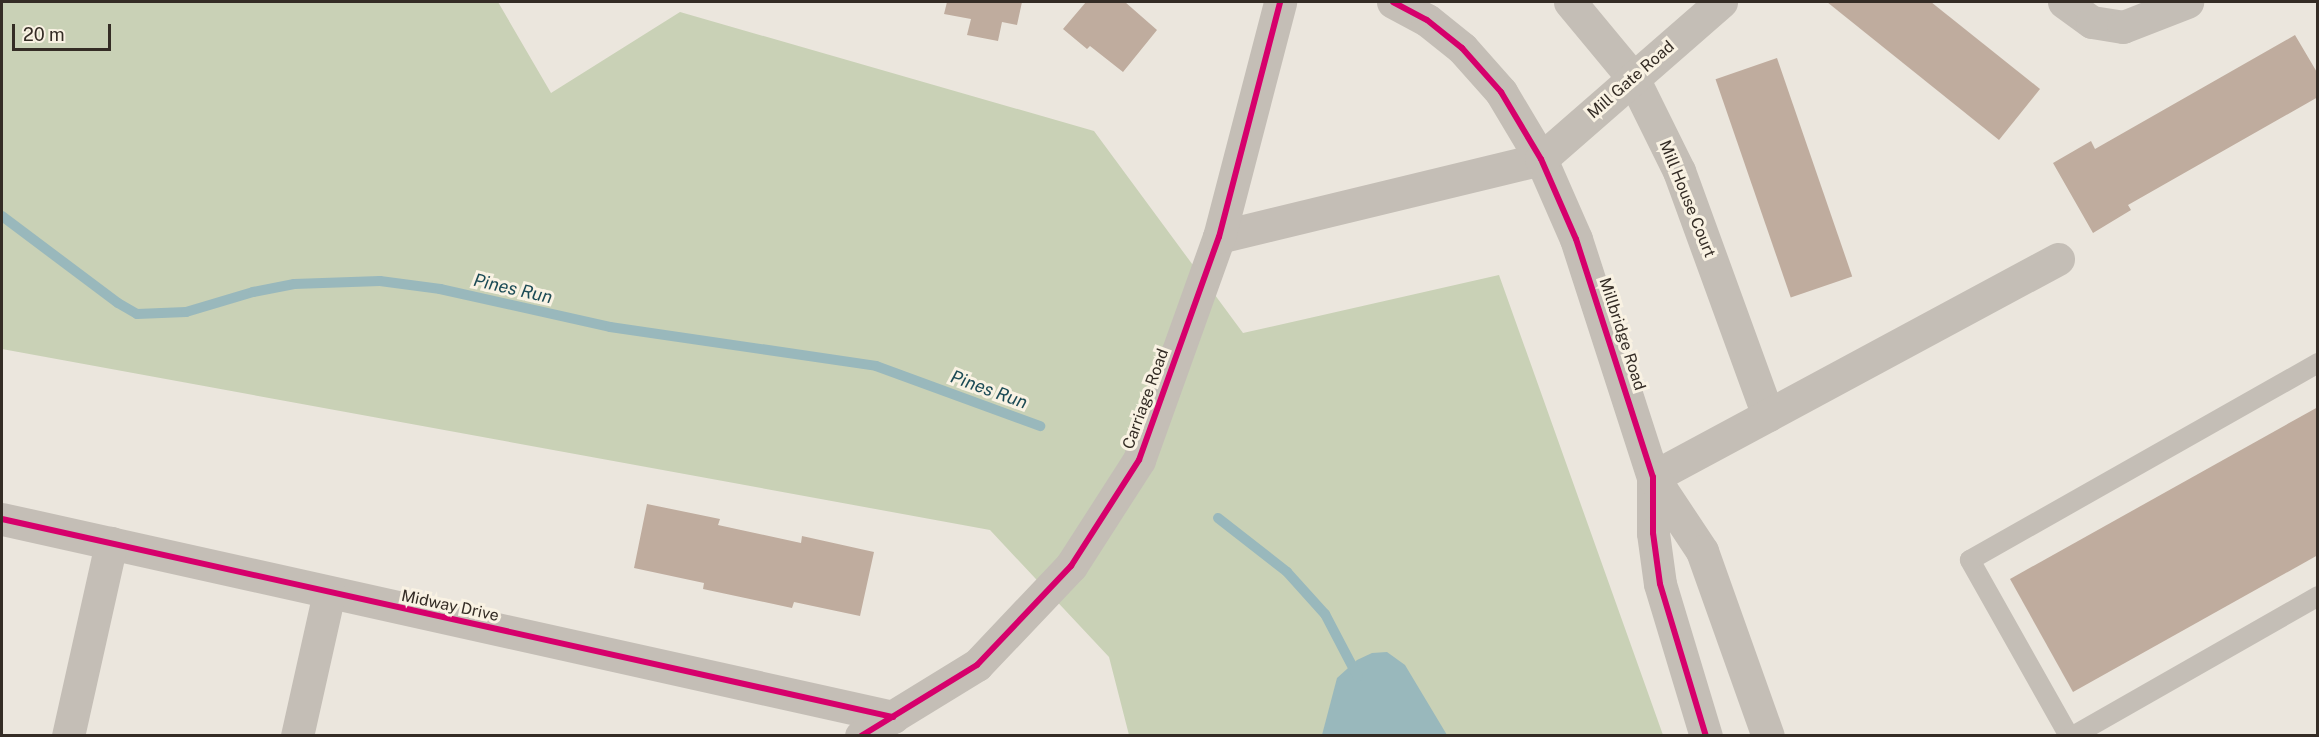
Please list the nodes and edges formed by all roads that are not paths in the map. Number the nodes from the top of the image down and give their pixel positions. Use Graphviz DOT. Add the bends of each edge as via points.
graph roads {
  1 [pos="1280,2"];
  2 [pos="1393,2"];
  3 [pos="1570,2"];
  4 [pos="1720,2"];
  5 [pos="2064,2"];
  6 [pos="2187,2"];
  7 [pos="1633,78"];
  8 [pos="1541,159"];
  9 [pos="1219,237"];
  10 [pos="2058,259"];
  11 [pos="2318,363"];
  12 [pos="1768,415"];
  13 [pos="1653,477"];
  14 [pos="2,519"];
  15 [pos="111,543"];
  16 [pos="329,593"];
  17 [pos="2318,596"];
  18 [pos="893,717"];
  19 [pos="68,735"];
  20 [pos="297,735"];
  21 [pos="861,735"];
  22 [pos="1706,735"];
  23 [pos="1768,735"];
  24 [pos="2071,735"];
  1 -- 9 [label="street, Carriage Road"];
  2 -- 8 [label="street, Millbridge Road" via="1427,20 1462,48 1501,92"];
  3 -- 7 [label="street, Mill House Court"];
  4 -- 7 [label="street, Mill Gate Road"];
  5 -- 6 [label="street" via="2092,22 2123,27"];
  7 -- 8 [label="street, Mill Gate Road"];
  7 -- 12 [label="street, Mill House Court" via="1679,171"];
  8 -- 9 [label="street"];
  8 -- 13 [label="street, Millbridge Road" via="1576,239"];
  9 -- 18 [label="street, Carriage Road" via="1139,460 1071,566 977,665"];
  10 -- 12 [label="street"];
  11 -- 24 [label="lane" via="1970,560"];
  12 -- 13 [label="street"];
  13 -- 22 [label="street, Millbridge Road" via="1653,532 1660,584"];
  13 -- 23 [label="street, Millbridge Road" via="1702,551"];
  14 -- 15 [label="street, Midway Drive"];
  15 -- 16 [label="street, Midway Drive"];
  15 -- 19 [label="street"];
  16 -- 18 [label="street, Midway Drive"];
  16 -- 20 [label="street"];
  17 -- 24 [label="lane"];
  18 -- 21 [label="street, Carriage Road"];
}
